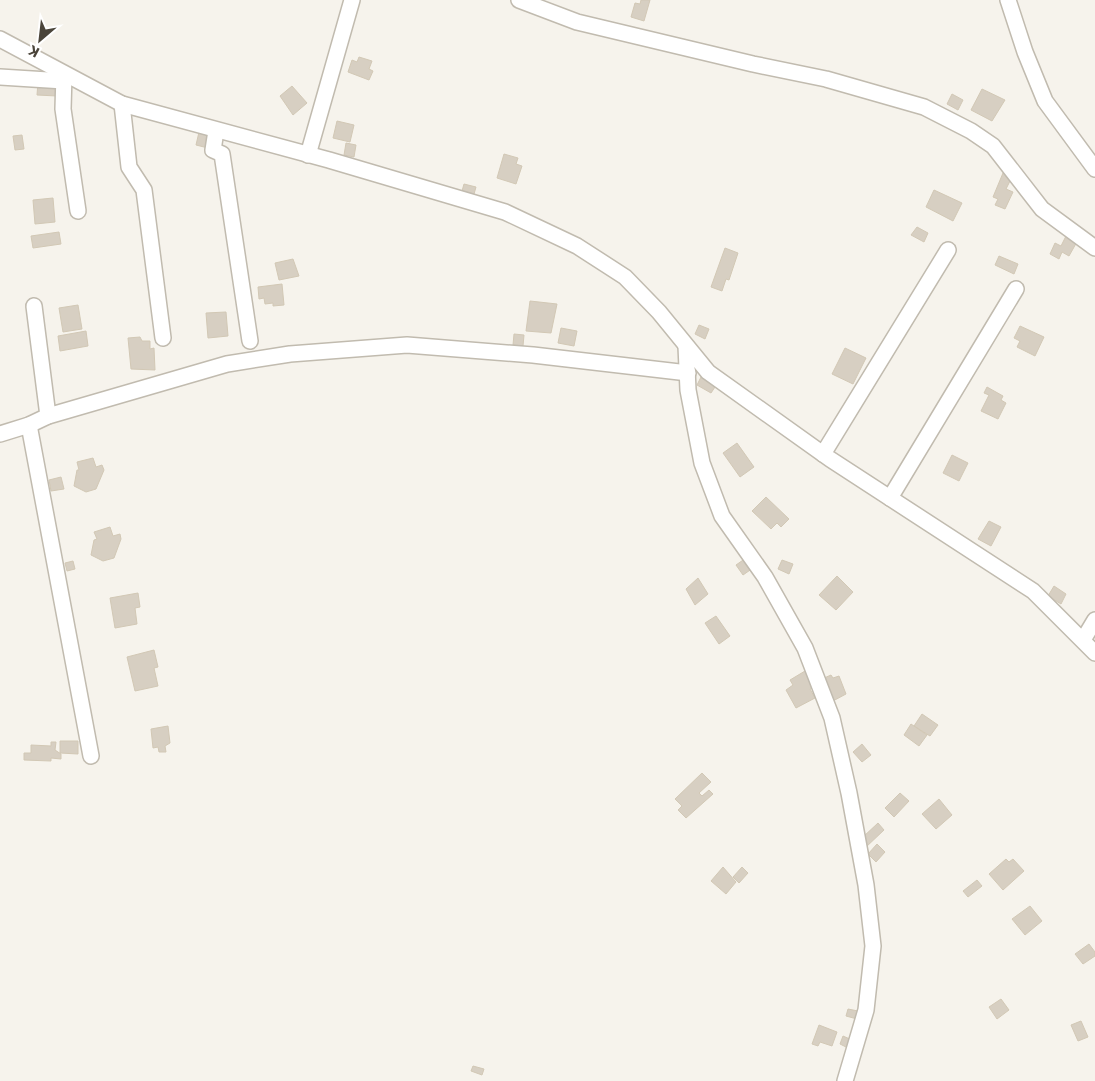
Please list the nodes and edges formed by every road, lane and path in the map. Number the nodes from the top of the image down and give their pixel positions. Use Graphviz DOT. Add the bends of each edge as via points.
graph roads {
  1 [pos="352,0"];
  2 [pos="519,0"];
  3 [pos="1008,0"];
  4 [pos="0,39"];
  5 [pos="0,76"];
  6 [pos="64,77"];
  7 [pos="122,104"];
  8 [pos="216,130"];
  9 [pos="308,155"];
  10 [pos="1095,169"];
  11 [pos="78,211"];
  12 [pos="1095,248"];
  13 [pos="948,250"];
  14 [pos="1016,289"];
  15 [pos="34,306"];
  16 [pos="163,338"];
  17 [pos="250,340"];
  18 [pos="686,346"];
  19 [pos="688,373"];
  20 [pos="48,416"];
  21 [pos="29,426"];
  22 [pos="0,434"];
  23 [pos="823,454"];
  24 [pos="890,498"];
  25 [pos="1095,620"];
  26 [pos="1084,640"];
  27 [pos="1095,653"];
  28 [pos="91,756"];
  29 [pos="844,1081"];
  1 -- 9 [label="street"];
  2 -- 12 [label="street" via="577,22 826,79 924,107 993,146 1042,209"];
  3 -- 10 [label="street" via="1045,101"];
  4 -- 6 [label="street"];
  5 -- 6 [label="street"];
  6 -- 7 [label="street"];
  6 -- 11 [label="street" via="63,109"];
  7 -- 8 [label="street"];
  7 -- 16 [label="street" via="129,167 144,190"];
  8 -- 9 [label="street"];
  8 -- 17 [label="street" via="213,150 222,154"];
  9 -- 18 [label="street" via="505,212 542,228 625,277 660,312"];
  13 -- 23 [label="street"];
  14 -- 24 [label="street"];
  15 -- 20 [label="street"];
  18 -- 19 [label="street"];
  18 -- 23 [label="street" via="708,372"];
  19 -- 20 [label="street" via="533,355 407,345 290,354 227,364"];
  19 -- 29 [label="street" via="688,390 702,463 722,516 765,577 805,648 834,728 866,885 873,946 866,1010"];
  20 -- 21 [label="street"];
  21 -- 22 [label="street"];
  21 -- 28 [label="street"];
  23 -- 24 [label="street"];
  24 -- 26 [label="street" via="1033,591"];
  25 -- 26 [label="street"];
  26 -- 27 [label="street"];
}
